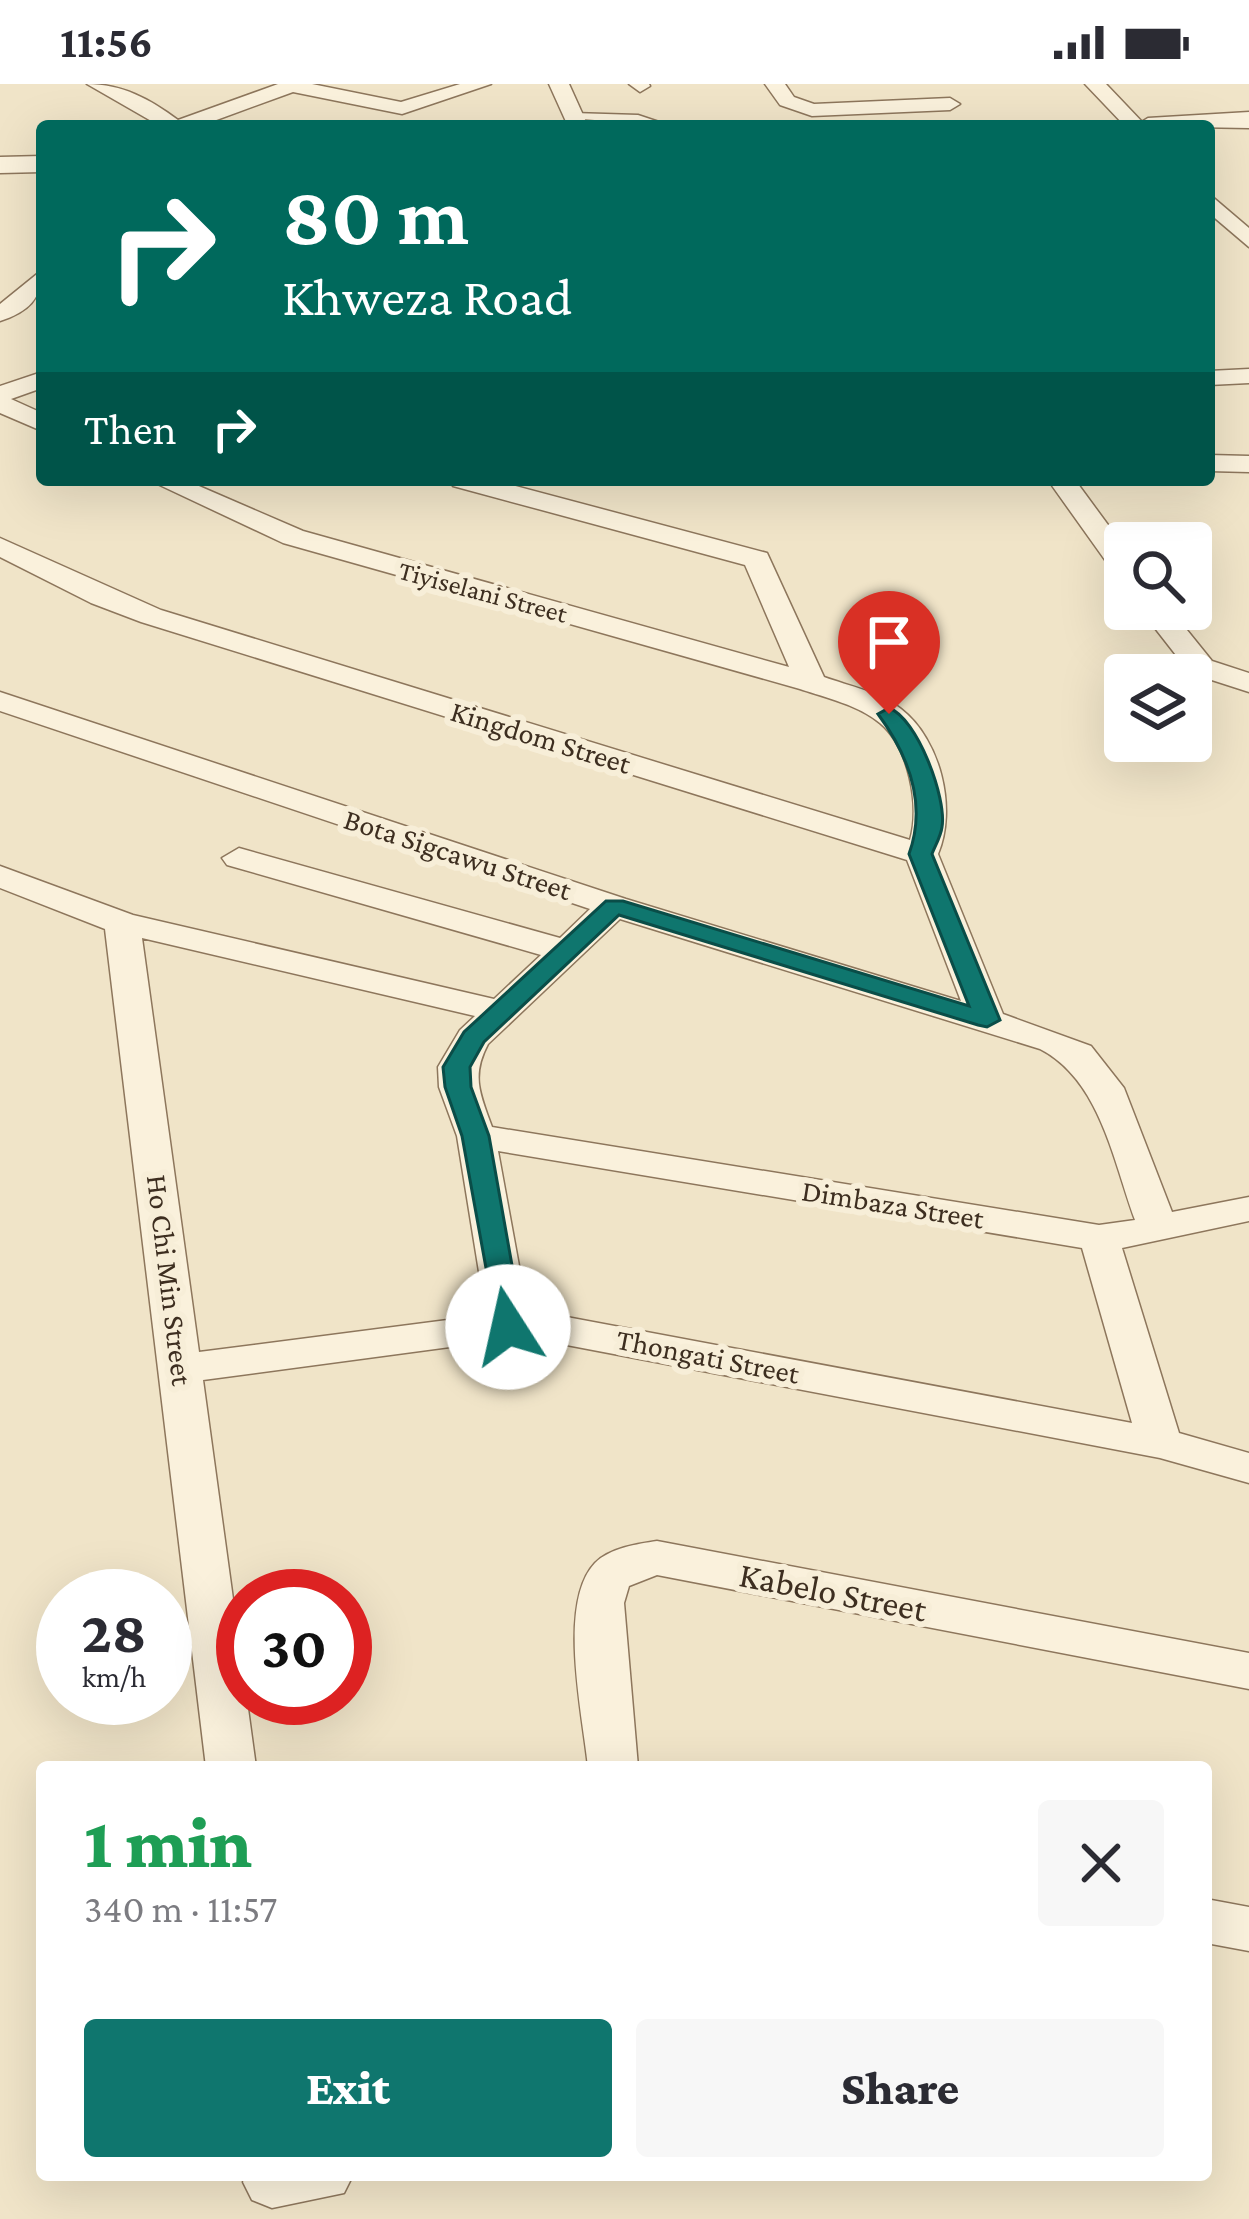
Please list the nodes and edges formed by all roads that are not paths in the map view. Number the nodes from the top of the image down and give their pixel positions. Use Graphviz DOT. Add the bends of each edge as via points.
graph roads {
  1 [pos="481,84"];
  2 [pos="559,84"];
  3 [pos="775,84"];
  4 [pos="932,84"];
  5 [pos="1095,84"];
  6 [pos="106,85"];
  7 [pos="294,85"];
  8 [pos="950,104"];
  9 [pos="168,120"];
  10 [pos="194,120"];
  11 [pos="576,120"];
  12 [pos="597,120"];
  13 [pos="645,120"];
  14 [pos="965,120"];
  15 [pos="1130,120"];
  16 [pos="1249,120"];
  17 [pos="1215,122"];
  18 [pos="36,164"];
  19 [pos="0,165"];
  20 [pos="1215,207"];
  21 [pos="1249,240"];
  22 [pos="36,285"];
  23 [pos="0,314"];
  24 [pos="1249,376"];
  25 [pos="1215,379"];
  26 [pos="36,382"];
  27 [pos="0,394"];
  28 [pos="0,403"];
  29 [pos="36,420"];
  30 [pos="1215,463"];
  31 [pos="1249,464"];
  32 [pos="175,486"];
  33 [pos="505,486"];
  34 [pos="1065,486"];
  35 [pos="1104,539"];
  36 [pos="0,546"];
  37 [pos="1172,630"];
  38 [pos="811,682"];
  39 [pos="1249,683"];
  40 [pos="0,701"];
  41 [pos="921,854"];
  42 [pos="239,858"];
  43 [pos="0,876"];
  44 [pos="614,906"];
  45 [pos="122,922"];
  46 [pos="564,950"];
  47 [pos="499,1011"];
  48 [pos="987,1020"];
  49 [pos="476,1136"];
  50 [pos="1249,1209"];
  51 [pos="1159,1231"];
  52 [pos="1099,1238"];
  53 [pos="508,1327"];
  54 [pos="182,1369"];
  55 [pos="1160,1443"];
  56 [pos="1249,1468"];
  57 [pos="1249,1671"];
  58 [pos="230,1761"];
  59 [pos="613,1761"];
  60 [pos="1212,1922"];
  61 [pos="1249,1929"];
  1 -- 7 [label="street" via="401,108"];
  2 -- 11 [label="street"];
  3 -- 8 [label="street" via="787,101 812,110"];
  4 -- 8 [label="street"];
  5 -- 15 [label="street"];
  6 -- 9 [label="street"];
  7 -- 10 [label="street"];
  8 -- 14 [label="street"];
  12 -- 13 [label="lane"];
  16 -- 17 [label="street"];
  18 -- 19 [label="street"];
  20 -- 21 [label="street"];
  22 -- 23 [label="street"];
  24 -- 25 [label="street"];
  26 -- 27 [label="street"];
  28 -- 29 [label="street"];
  30 -- 31 [label="street"];
  32 -- 38 [label="street, Tiyiselani Street" via="313,544"];
  33 -- 38 [label="street" via="757,559"];
  34 -- 35 [label="street"];
  36 -- 41 [label="street, Kingdom Street" via="151,616"];
  37 -- 39 [label="street" via="1201,667"];
  38 -- 41 [label="street, Tiyiselani Street" via="898,722 931,803"];
  40 -- 44 [label="street, Bota Sigcawu Street"];
  41 -- 48 [label="street"];
  42 -- 46 [label="street"];
  43 -- 45 [label="street"];
  44 -- 46 [label="street"];
  44 -- 48 [label="street, Bota Sigcawu Street"];
  45 -- 47 [label="street"];
  45 -- 54 [label="street, Ho Chi Min Street"];
  46 -- 47 [label="street"];
  47 -- 49 [label="street" via="457,1067"];
  48 -- 51 [label="street, Bota Sigcawu Street" via="1053,1041 1095,1070"];
  49 -- 52 [label="street, Dimbaza Street"];
  49 -- 53 [label="street"];
  50 -- 51 [label="street, Dimbaza Street"];
  51 -- 52 [label="street, Dimbaza Street"];
  52 -- 55 [label="street"];
  53 -- 54 [label="street, Thongati Street"];
  53 -- 55 [label="street, Thongati Street" via="603,1336"];
  54 -- 58 [label="street, Ho Chi Min Street"];
  55 -- 56 [label="street, Thongati Street"];
  57 -- 59 [label="street, Kabelo Street" via="657,1558 609,1579 600,1608"];
  60 -- 61 [label="street"];
}
